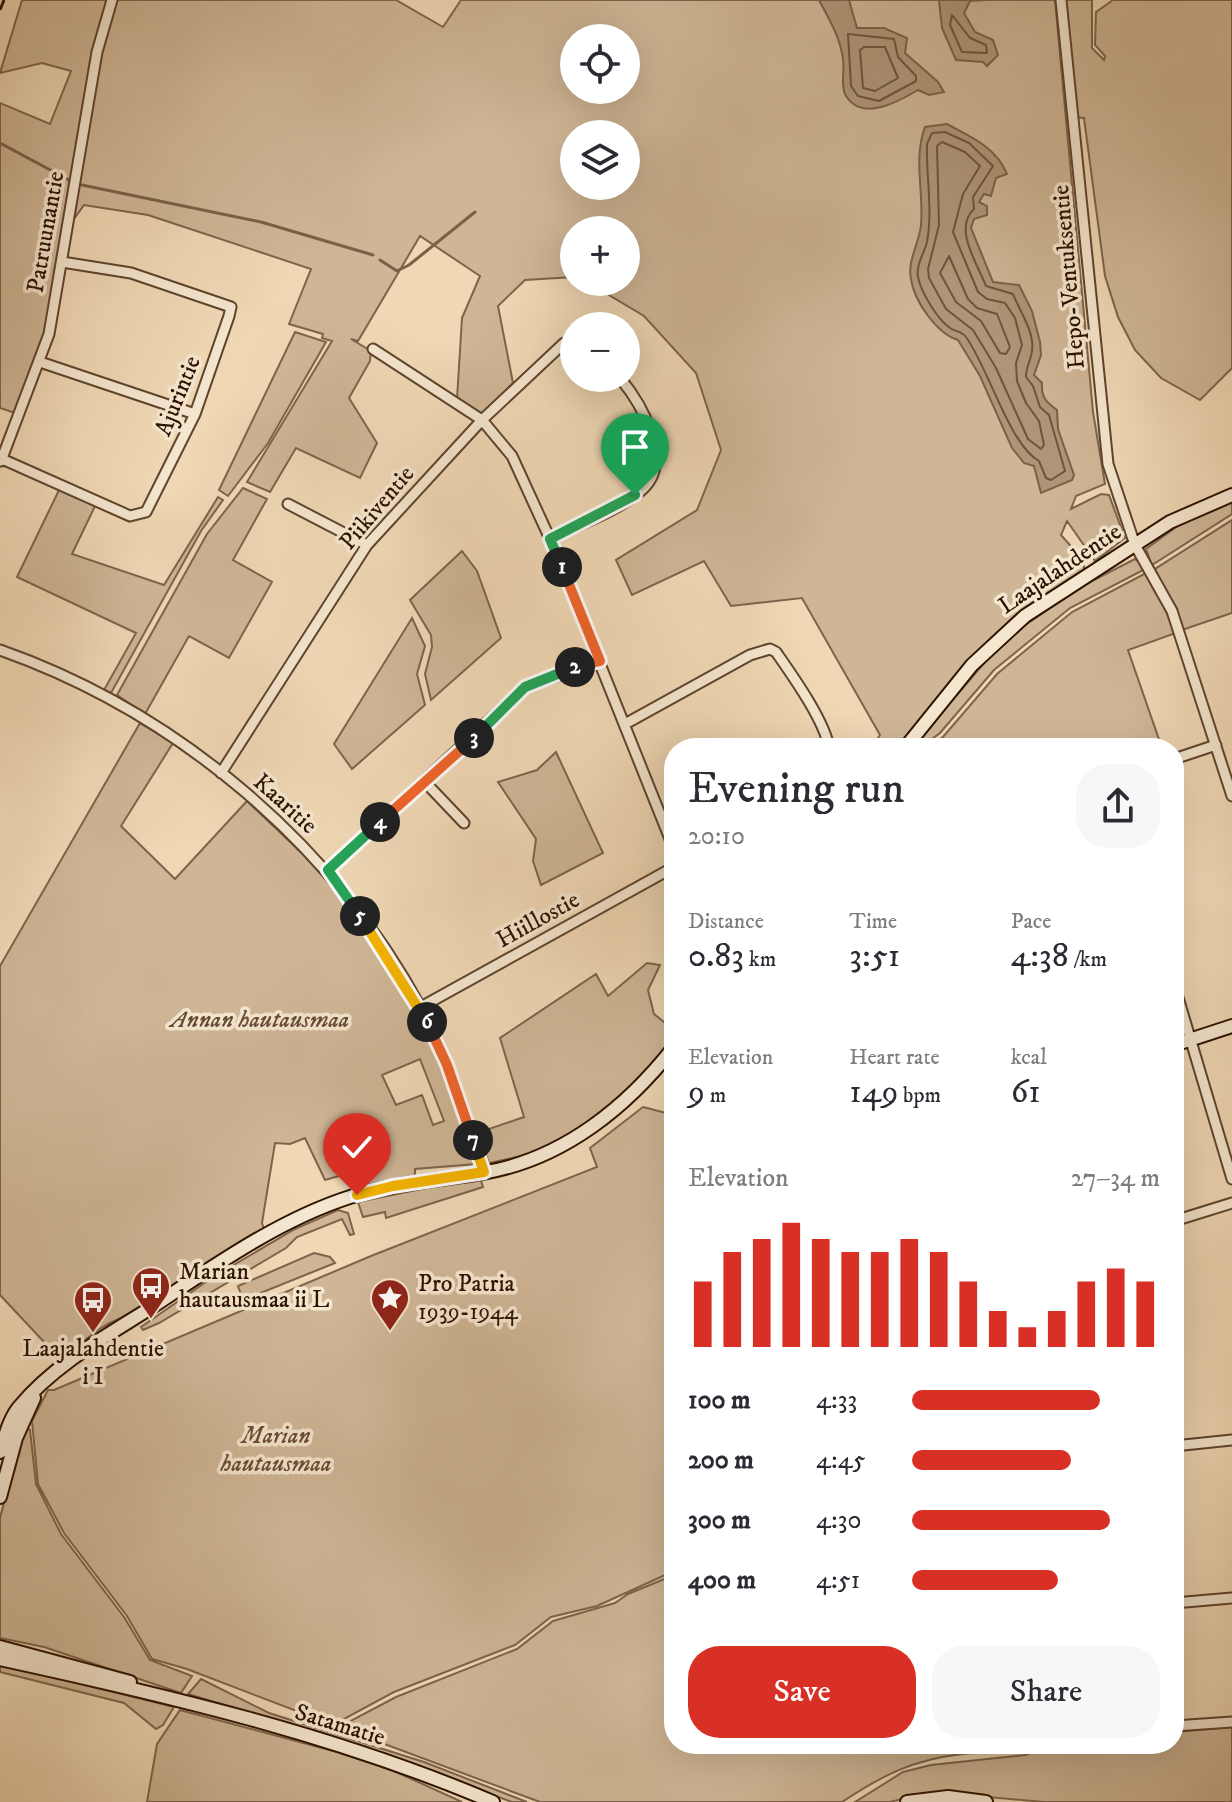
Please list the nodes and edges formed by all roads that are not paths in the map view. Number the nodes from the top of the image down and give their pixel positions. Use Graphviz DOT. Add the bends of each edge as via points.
graph roads {
  1 [pos="112,0"];
  2 [pos="1070,0"];
  3 [pos="1062,5"];
  4 [pos="62,262"];
  5 [pos="560,346"];
  6 [pos="373,349"];
  7 [pos="40,362"];
  8 [pos="630,392"];
  9 [pos="195,414"];
  10 [pos="482,420"];
  11 [pos="1,462"];
  12 [pos="1232,495"];
  13 [pos="288,504"];
  14 [pos="550,539"];
  15 [pos="367,545"];
  16 [pos="1135,545"];
  17 [pos="0,650"];
  18 [pos="600,661"];
  19 [pos="625,724"];
  20 [pos="826,738"];
  21 [pos="913,738"];
  22 [pos="1216,745"];
  23 [pos="1184,756"];
  24 [pos="221,773"];
  25 [pos="424,781"];
  26 [pos="1232,796"];
  27 [pos="464,823"];
  28 [pos="664,823"];
  29 [pos="328,870"];
  30 [pos="664,873"];
  31 [pos="421,1007"];
  32 [pos="1184,1017"];
  33 [pos="1232,1026"];
  34 [pos="1191,1040"];
  35 [pos="1184,1042"];
  36 [pos="664,1058"];
  37 [pos="484,1172"];
  38 [pos="1232,1179"];
  39 [pos="1232,1203"];
  40 [pos="1184,1218"];
  41 [pos="44,1382"];
  42 [pos="1232,1440"];
  43 [pos="1184,1445"];
  44 [pos="0,1452"];
  45 [pos="0,1497"];
  46 [pos="1232,1598"];
  47 [pos="1184,1602"];
  48 [pos="0,1647"];
  49 [pos="0,1659"];
  50 [pos="170,1698"];
  51 [pos="1232,1722"];
  52 [pos="1184,1725"];
  53 [pos="493,1802"];
  54 [pos="907,1802"];
  55 [pos="986,1802"];
  1 -- 4 [label="street, Patruunantie" via="97,52"];
  2 -- 3 [label="street"];
  3 -- 16 [label="street, Hepo-Ventuksentie" via="1104,437 1113,484"];
  4 -- 7 [label="street, Patruunantie"];
  4 -- 9 [label="street, Ajurintie" via="131,273 231,307"];
  5 -- 10 [label="street, Piikiventie"];
  6 -- 10 [label="street"];
  7 -- 9 [label="street"];
  7 -- 11 [label="street, Patruunantie"];
  8 -- 14 [label="street" via="652,436 651,475 635,495"];
  9 -- 11 [label="street, Ajurintie" via="152,505 141,515 130,516"];
  10 -- 14 [label="street" via="512,456"];
  10 -- 15 [label="street, Piikiventie"];
  12 -- 16 [label="street, Laajalahdentie" via="1170,522"];
  13 -- 15 [label="street"];
  14 -- 18 [label="street"];
  15 -- 24 [label="street, Piikiventie"];
  16 -- 21 [label="street, Laajalahdentie" via="1001,636"];
  16 -- 22 [label="street, Hepo-Ventuksentie" via="1172,611"];
  17 -- 24 [label="street, Kaaritie" via="114,700"];
  18 -- 19 [label="street"];
  18 -- 25 [label="street" via="525,687"];
  19 -- 20 [label="street" via="770,649"];
  19 -- 28 [label="street"];
  22 -- 23 [label="street"];
  22 -- 26 [label="street, Hepo-Ventuksentie"];
  24 -- 29 [label="street, Kaaritie"];
  25 -- 27 [label="street"];
  25 -- 29 [label="street"];
  29 -- 31 [label="street, Kaaritie"];
  30 -- 31 [label="street, Hiillostie"];
  31 -- 37 [label="street, Kaaritie"];
  32 -- 34 [label="street"];
  33 -- 34 [label="street"];
  34 -- 35 [label="street"];
  34 -- 38 [label="street"];
  36 -- 37 [label="street" via="633,1093 586,1131 546,1154"];
  37 -- 41 [label="street" via="390,1186 310,1213 181,1288"];
  39 -- 40 [label="street"];
  41 -- 44 [label="street" via="15,1412"];
  41 -- 45 [label="street" via="24,1417"];
  42 -- 43 [label="street"];
  46 -- 47 [label="street"];
  48 -- 50 [label="street, Satamatie" via="97,1671"];
  49 -- 50 [label="street, Satamatie"];
  50 -- 53 [label="street, Satamatie" via="338,1746"];
  51 -- 52 [label="street"];
  54 -- 55 [label="street" via="948,1797"];
}
